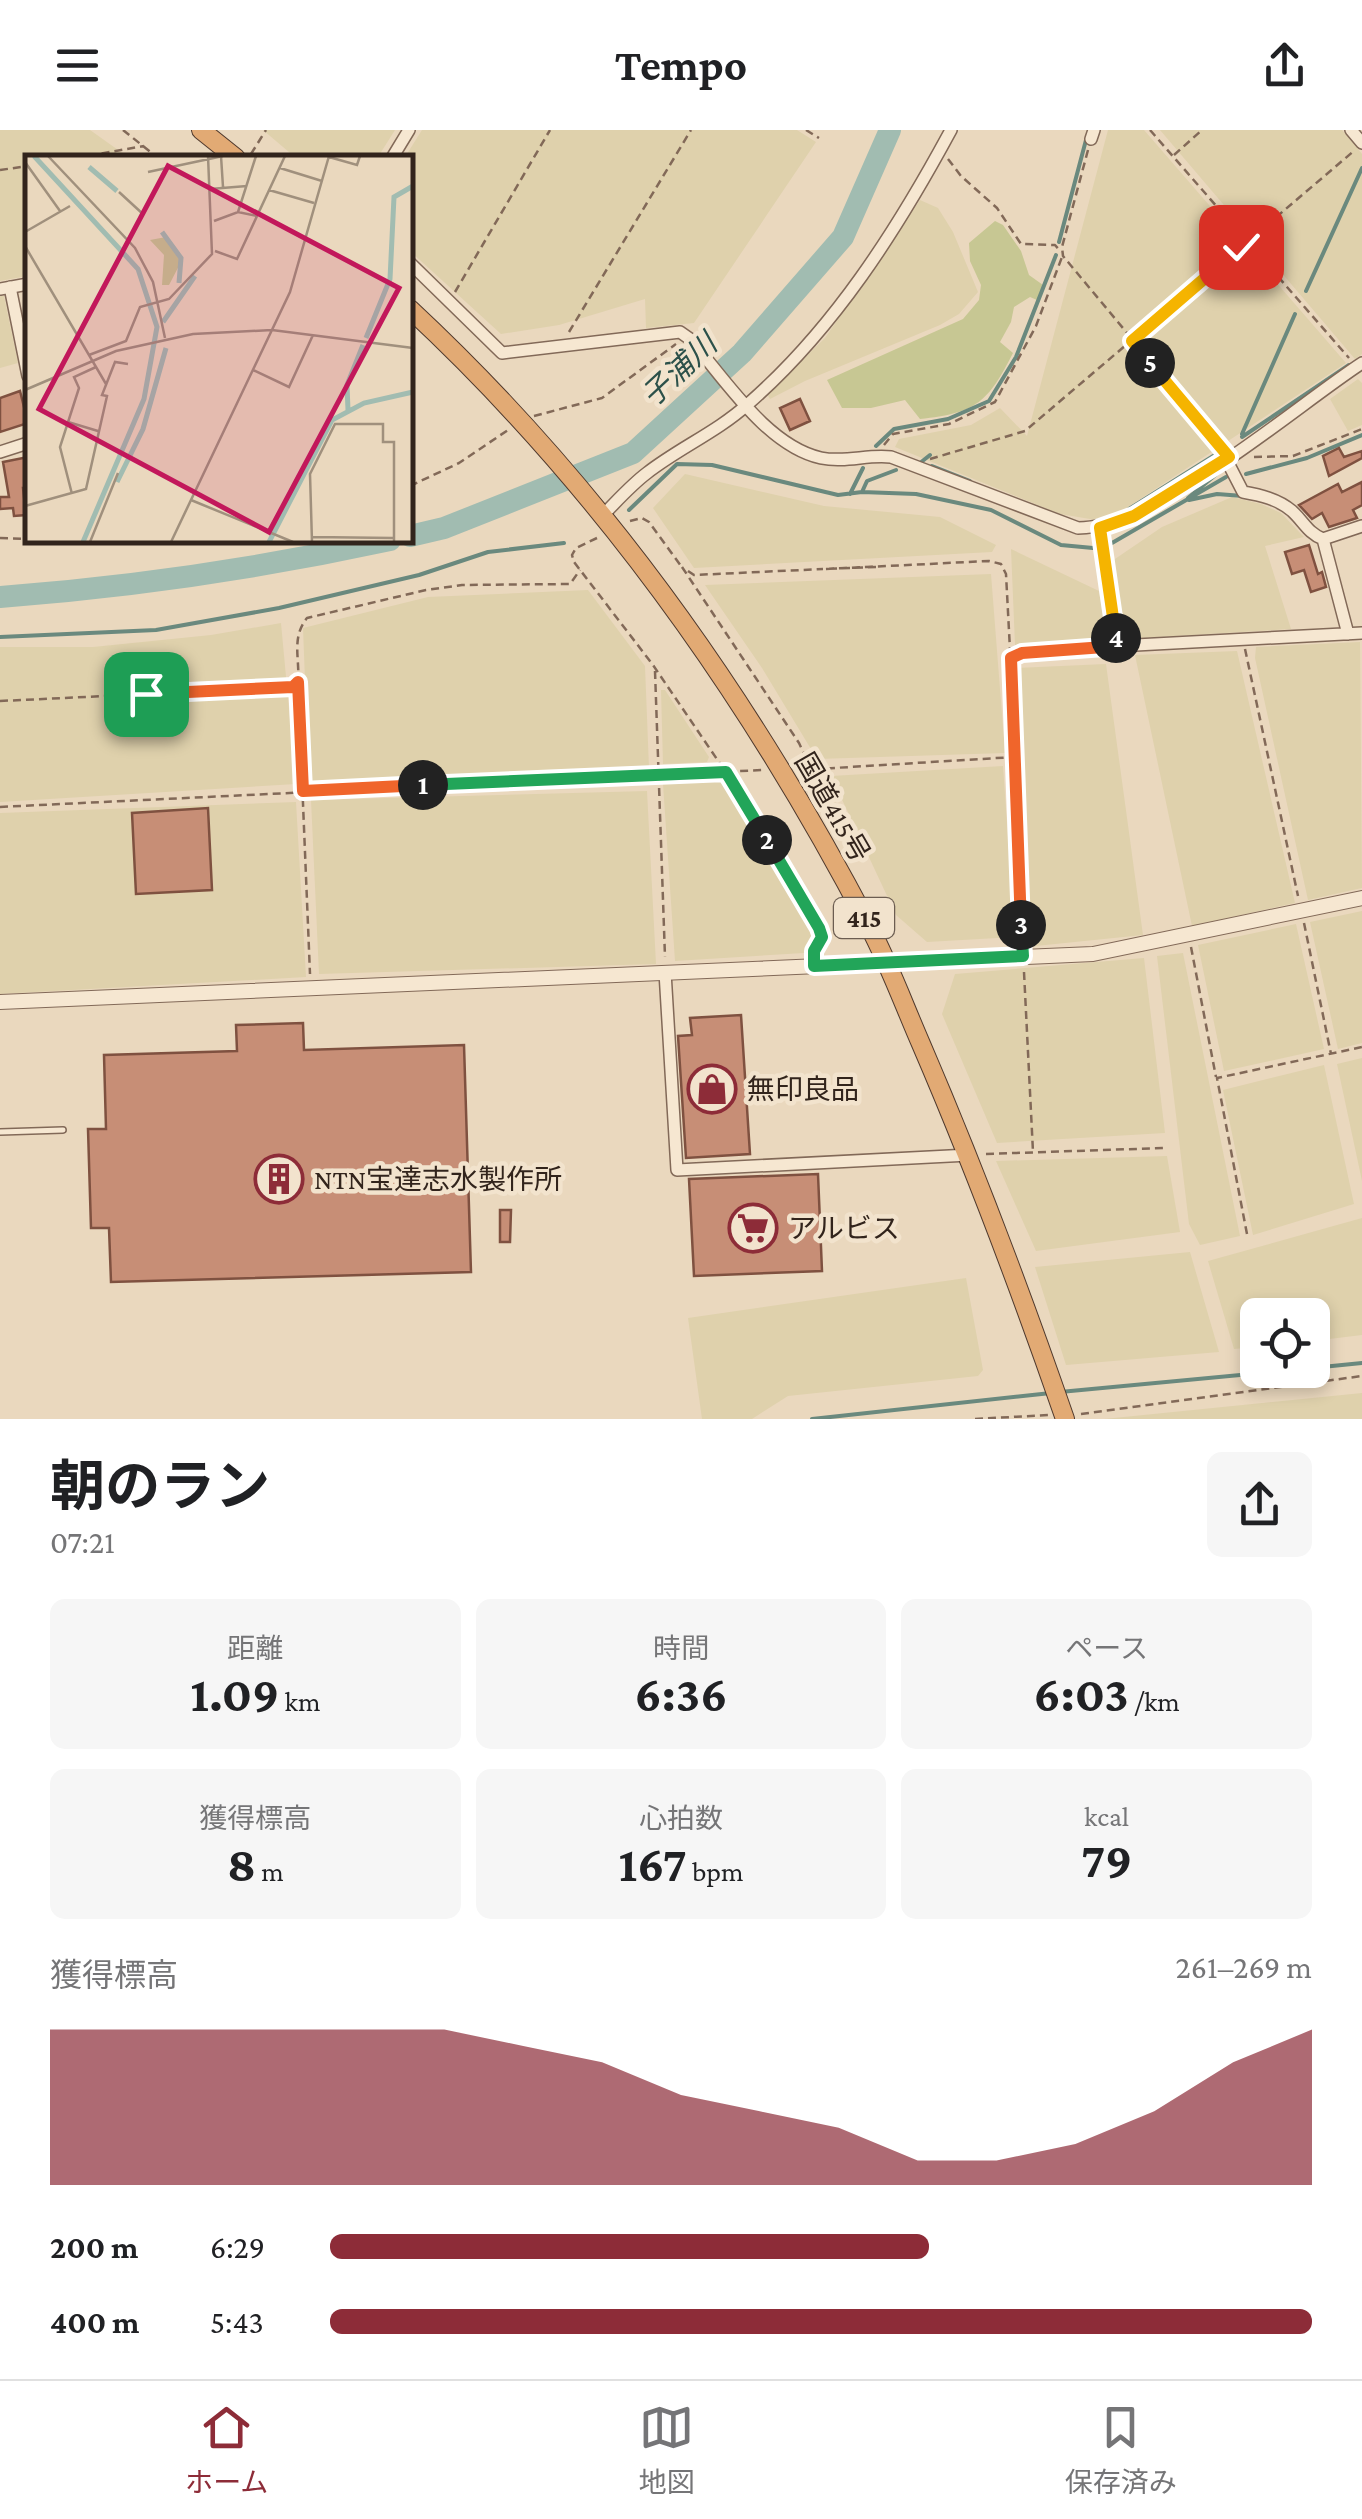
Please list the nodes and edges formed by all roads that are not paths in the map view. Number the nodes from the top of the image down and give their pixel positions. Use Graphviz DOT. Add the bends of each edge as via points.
graph roads {
  1 [pos="202,130"];
  2 [pos="409,130"];
  3 [pos="951,130"];
  4 [pos="1351,130"];
  5 [pos="1362,144"];
  6 [pos="232,155"];
  7 [pos="394,155"];
  8 [pos="412,265"];
  9 [pos="5,288"];
  10 [pos="412,311"];
  11 [pos="25,365"];
  12 [pos="1360,368"];
  13 [pos="745,402"];
  14 [pos="25,444"];
  15 [pos="0,452"];
  16 [pos="1232,458"];
  17 [pos="598,510"];
  18 [pos="1362,526"];
  19 [pos="1100,528"];
  20 [pos="1324,540"];
  21 [pos="1362,633"];
  22 [pos="1348,634"];
  23 [pos="1362,898"];
  24 [pos="885,962"];
  25 [pos="666,972"];
  26 [pos="0,1002"];
  27 [pos="63,1130"];
  28 [pos="0,1132"];
  29 [pos="969,1155"];
  30 [pos="1062,1413"];
  1 -- 6 [label="highway"];
  2 -- 7 [label="street"];
  3 -- 13 [label="street" via="902,219 820,333"];
  4 -- 5 [label="street"];
  8 -- 13 [label="street" via="502,353 685,334"];
  9 -- 11 [label="street"];
  10 -- 17 [label="highway, 国道415号 / 415" via="524,423"];
  12 -- 16 [label="street"];
  13 -- 17 [label="street"];
  13 -- 19 [label="street" via="780,441 819,457 879,456 1046,518"];
  14 -- 15 [label="street"];
  16 -- 19 [label="street" via="1134,516"];
  16 -- 20 [label="street" via="1244,492 1291,510"];
  17 -- 24 [label="highway, 国道415号 / 415" via="688,626 780,769"];
  18 -- 20 [label="street"];
  19 -- 22 [label="street" via="1118,646"];
  20 -- 22 [label="street"];
  21 -- 22 [label="street"];
  23 -- 24 [label="street" via="1093,954"];
  24 -- 25 [label="street"];
  24 -- 29 [label="highway, 国道415号 / 415"];
  25 -- 26 [label="street"];
  25 -- 29 [label="street" via="678,1170"];
  27 -- 28 [label="lane"];
  29 -- 30 [label="highway, 国道415号 / 415"];
}
